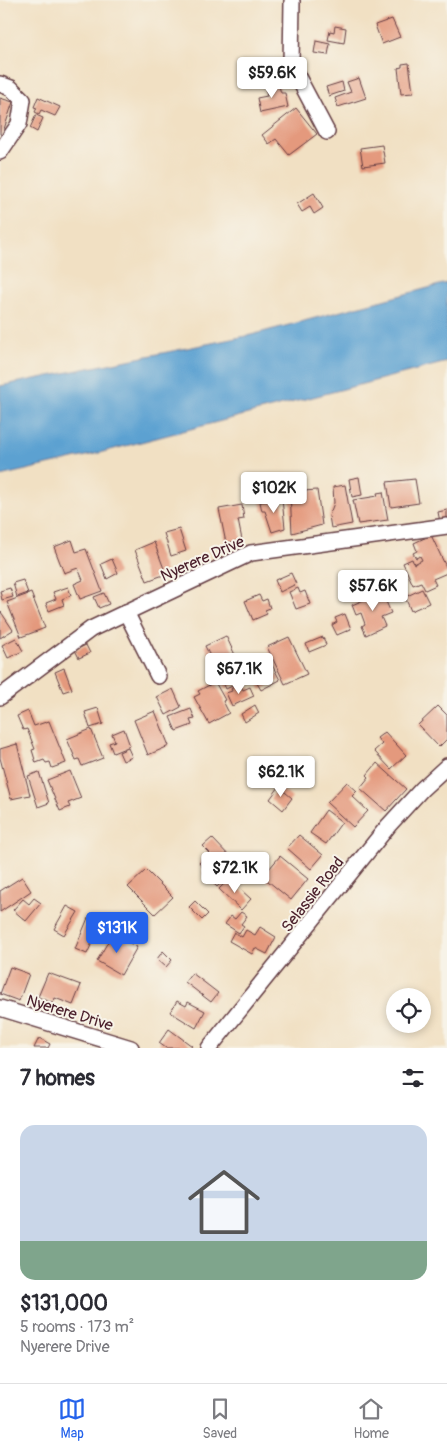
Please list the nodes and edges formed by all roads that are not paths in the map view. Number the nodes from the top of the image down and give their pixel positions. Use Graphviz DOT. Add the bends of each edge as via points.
graph roads {
  1 [pos="293,0"];
  2 [pos="0,84"];
  3 [pos="327,132"];
  4 [pos="0,152"];
  5 [pos="447,526"];
  6 [pos="126,612"];
  7 [pos="158,676"];
  8 [pos="0,697"];
  9 [pos="447,766"];
  10 [pos="0,1008"];
  11 [pos="131,1048"];
  12 [pos="209,1048"];
  1 -- 3 [label="street" via="291,64"];
  2 -- 4 [label="street" via="11,88 23,100 19,124"];
  5 -- 6 [label="street, Nyerere Drive" via="251,553"];
  6 -- 7 [label="street"];
  6 -- 8 [label="street, Nyerere Drive" via="91,629"];
  9 -- 12 [label="street, Selassie Road" via="389,824"];
  10 -- 11 [label="street, Nyerere Drive"];
}
